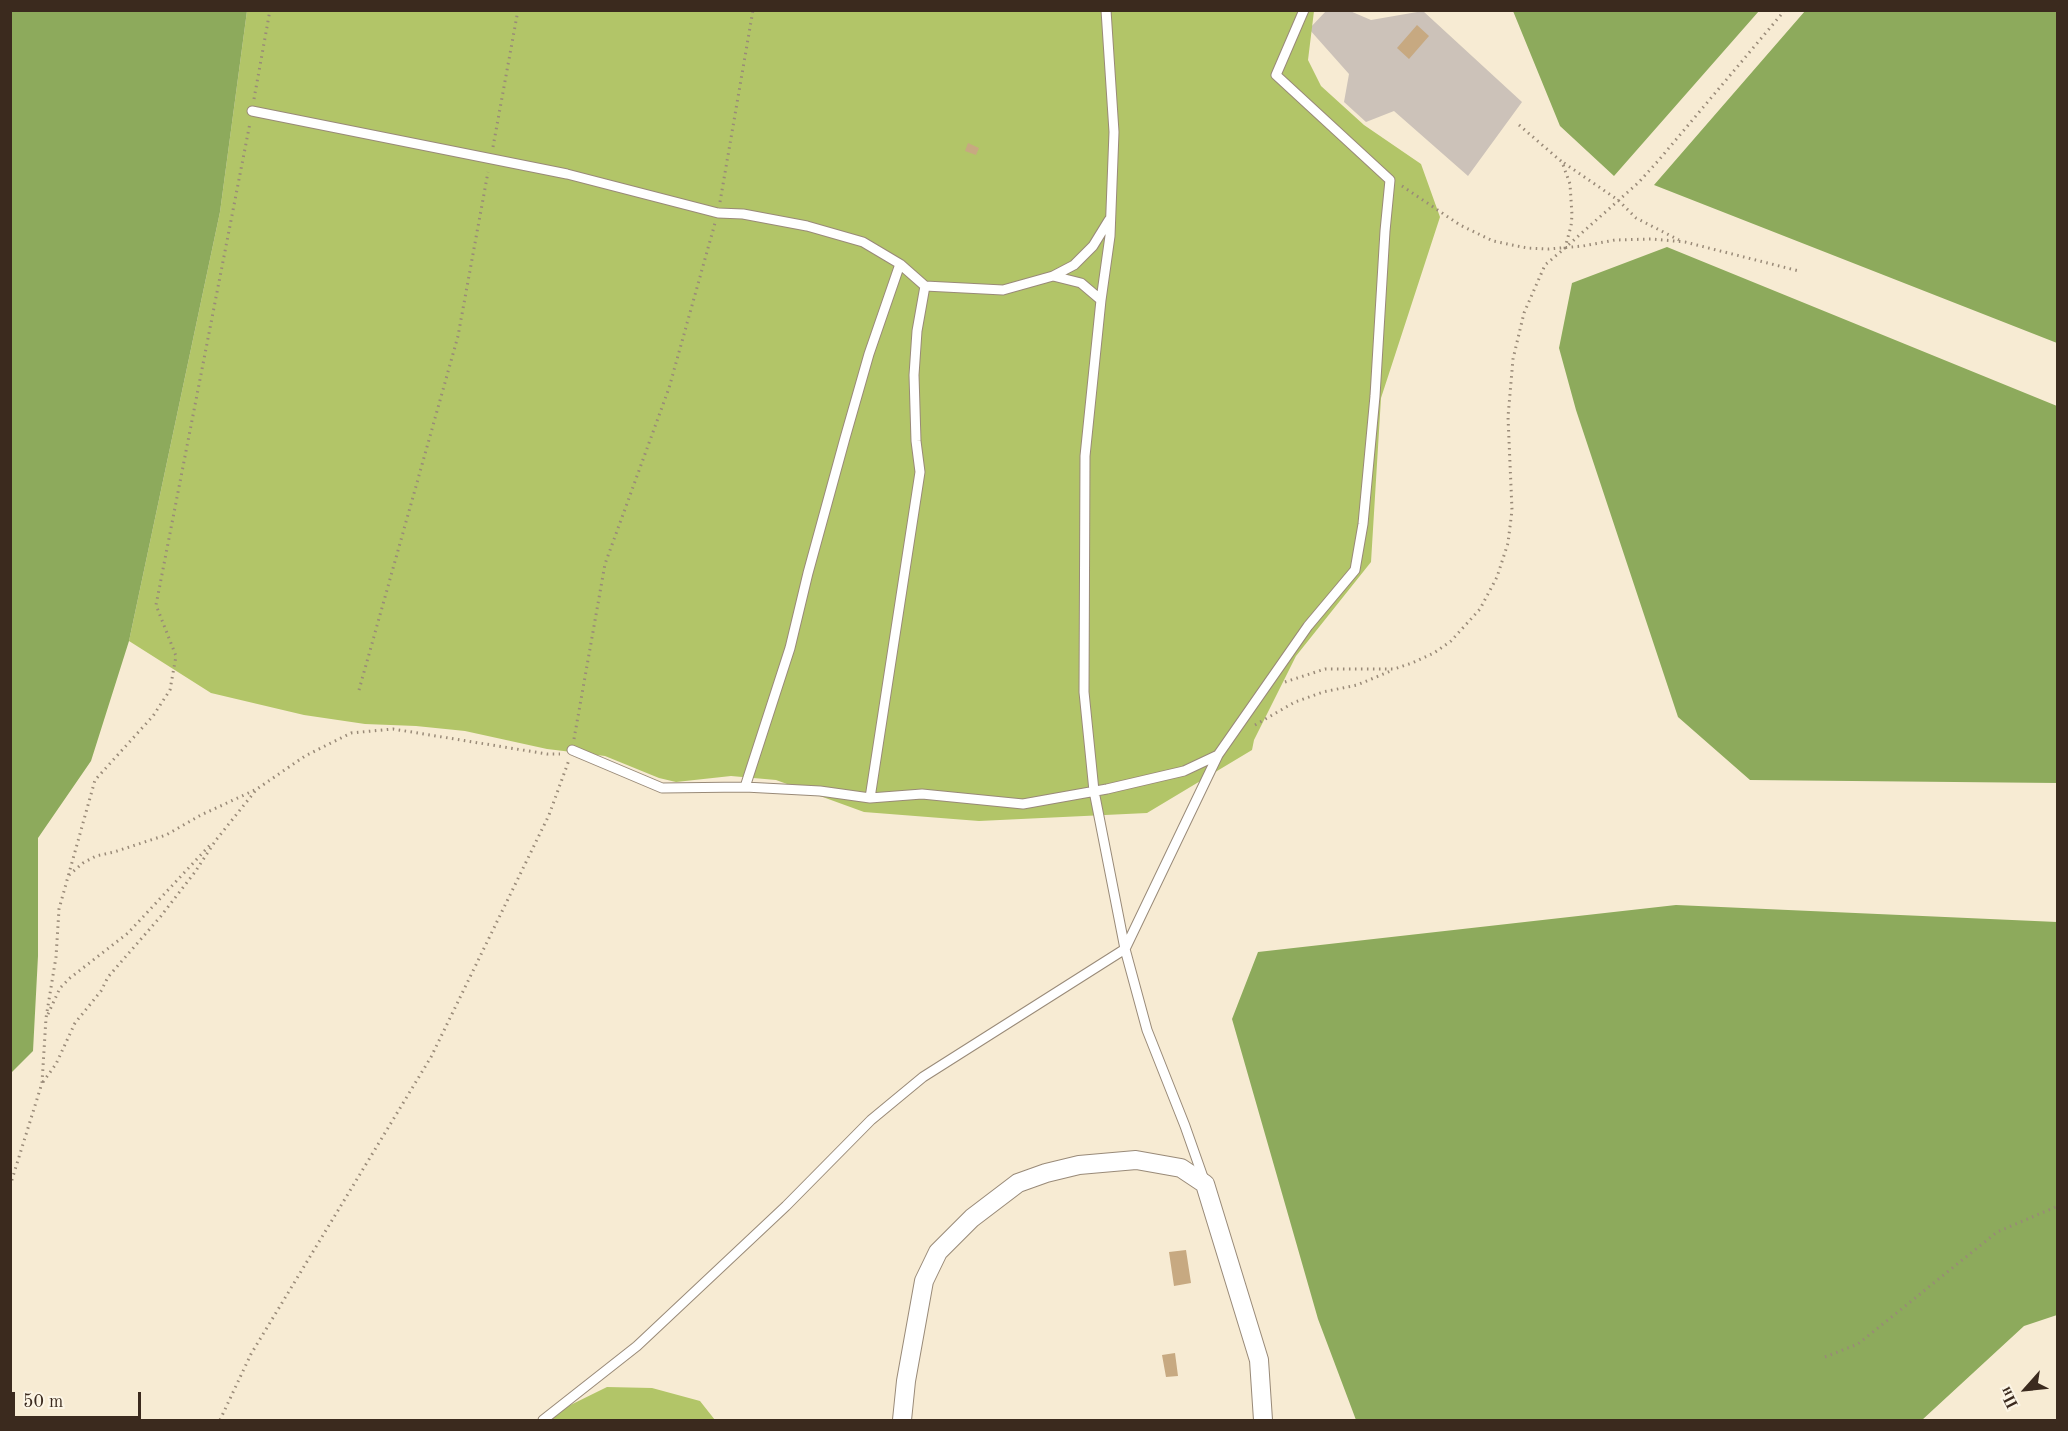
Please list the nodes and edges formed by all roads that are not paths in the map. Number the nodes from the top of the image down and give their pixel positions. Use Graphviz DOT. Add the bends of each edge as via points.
graph roads {
  1 [pos="1106,10"];
  2 [pos="1304,10"];
  3 [pos="252,111"];
  4 [pos="1111,218"];
  5 [pos="900,264"];
  6 [pos="1053,276"];
  7 [pos="925,286"];
  8 [pos="1101,300"];
  9 [pos="572,750"];
  10 [pos="1218,754"];
  11 [pos="745,787"];
  12 [pos="1094,791"];
  13 [pos="870,798"];
  14 [pos="1125,949"];
  15 [pos="1205,1184"];
  16 [pos="543,1420"];
  17 [pos="902,1420"];
  18 [pos="1263,1420"];
  1 -- 4 [label="lane" via="1114,132"];
  2 -- 10 [label="lane" via="1276,75 1390,180 1363,524 1355,570 1308,626"];
  3 -- 5 [label="lane" via="567,174 718,213 807,226 863,243"];
  4 -- 6 [label="lane" via="1093,246 1074,265"];
  4 -- 8 [label="lane"];
  5 -- 7 [label="lane"];
  5 -- 11 [label="lane" via="863,375 790,648"];
  6 -- 7 [label="lane" via="1003,291"];
  6 -- 8 [label="lane" via="1081,283"];
  7 -- 13 [label="lane" via="914,375 920,472"];
  8 -- 12 [label="lane" via="1084,456 1084,692"];
  9 -- 11 [label="lane" via="662,788"];
  10 -- 12 [label="lane" via="1184,771"];
  10 -- 14 [label="lane"];
  11 -- 13 [label="lane"];
  12 -- 13 [label="lane" via="1023,804 922,794"];
  12 -- 14 [label="lane"];
  14 -- 15 [label="lane" via="1147,1030"];
  14 -- 16 [label="lane" via="923,1077 879,1113 637,1346"];
  15 -- 17 [label="street" via="1181,1168 1137,1160 1079,1165 1018,1183 972,1218 938,1252 924,1281"];
  15 -- 18 [label="street" via="1259,1360"];
}
